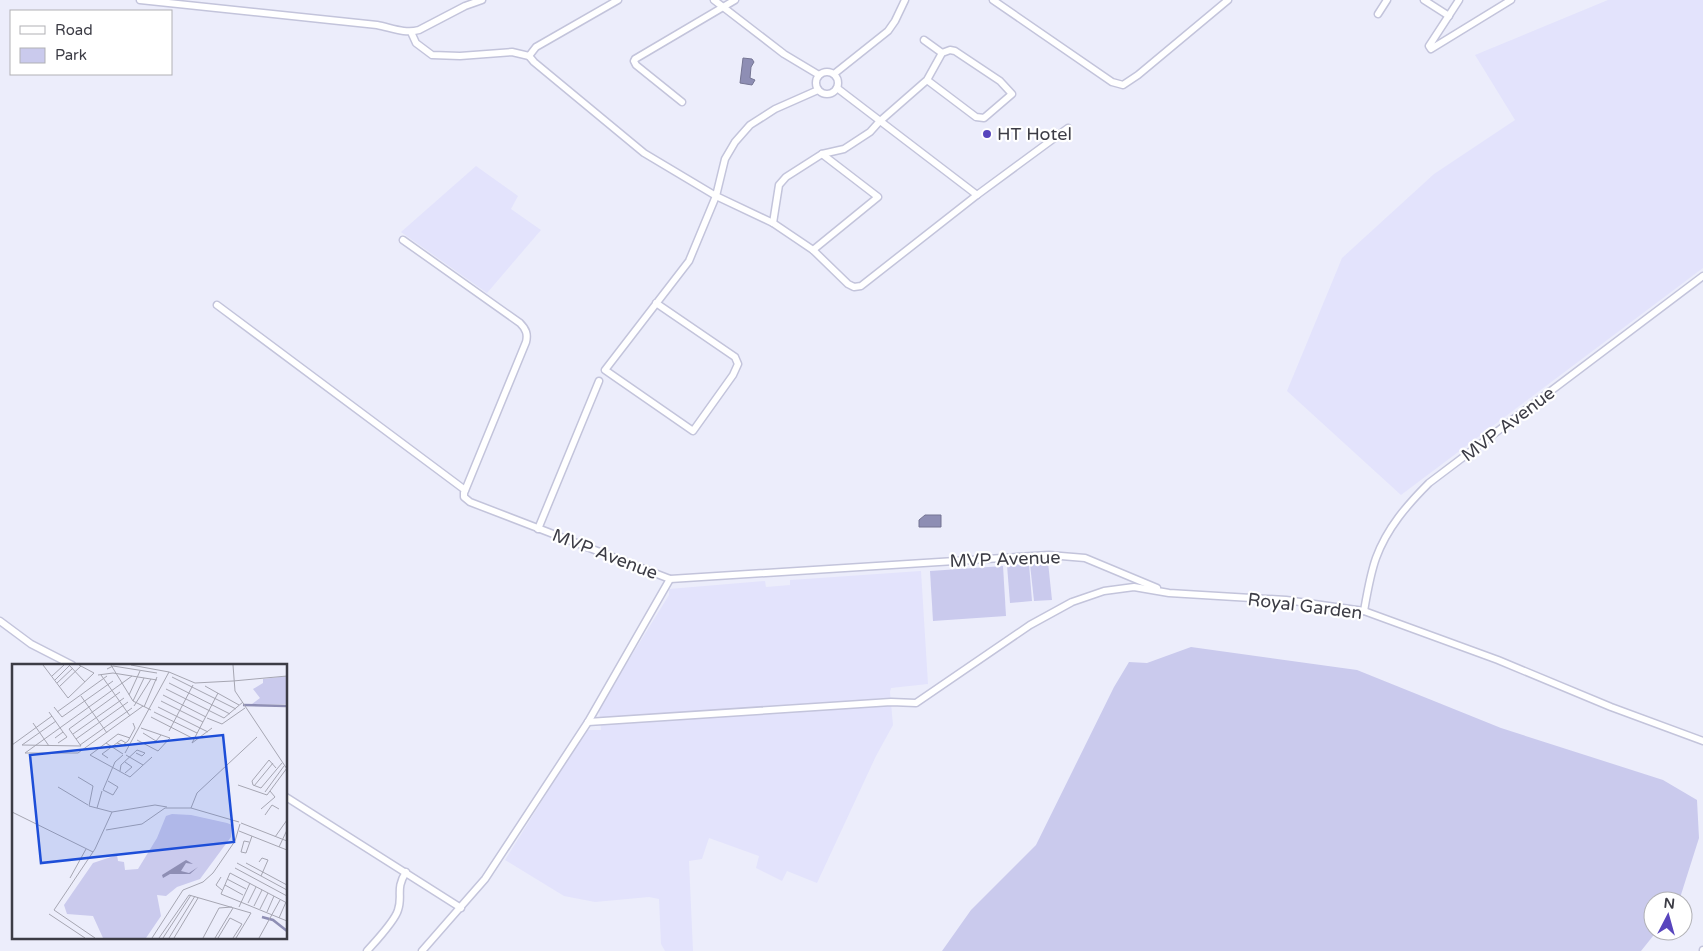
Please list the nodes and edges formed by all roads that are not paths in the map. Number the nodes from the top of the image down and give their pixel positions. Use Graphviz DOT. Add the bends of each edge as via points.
graph roads {
  1 [pos="140,0"];
  2 [pos="618,0"];
  3 [pos="714,0"];
  4 [pos="734,0"];
  5 [pos="905,0"];
  6 [pos="993,0"];
  7 [pos="1228,0"];
  8 [pos="1387,0"];
  9 [pos="1424,0"];
  10 [pos="1459,0"];
  11 [pos="1511,0"];
  12 [pos="477,1"];
  13 [pos="723,6"];
  14 [pos="1378,14"];
  15 [pos="1449,16"];
  16 [pos="411,32"];
  17 [pos="924,40"];
  18 [pos="942,53"];
  19 [pos="529,56"];
  20 [pos="834,74"];
  21 [pos="819,75"];
  22 [pos="927,80"];
  23 [pos="837,88"];
  24 [pos="818,90"];
  25 [pos="682,102"];
  26 [pos="879,122"];
  27 [pos="1068,128"];
  28 [pos="822,154"];
  29 [pos="977,195"];
  30 [pos="716,196"];
  31 [pos="773,222"];
  32 [pos="403,240"];
  33 [pos="813,250"];
  34 [pos="1703,276"];
  35 [pos="656,303"];
  36 [pos="217,305"];
  37 [pos="599,381"];
  38 [pos="465,490"];
  39 [pos="538,529"];
  40 [pos="670,578"];
  41 [pos="1169,593"];
  42 [pos="1364,611"];
  43 [pos="0,621"];
  44 [pos="70,664"];
  45 [pos="588,722"];
  46 [pos="1703,741"];
  47 [pos="288,798"];
  48 [pos="406,872"];
  49 [pos="461,908"];
  50 [pos="367,951"];
  51 [pos="422,951"];
  1 -- 16 [label="street" via="377,25"];
  2 -- 19 [label="street" via="536,47"];
  3 -- 13 [label="street"];
  4 -- 13 [label="street"];
  5 -- 20 [label="street" via="888,31"];
  6 -- 7 [label="street" via="1112,82 1123,85"];
  8 -- 14 [label="street"];
  9 -- 15 [label="street"];
  10 -- 15 [label="street"];
  11 -- 15 [label="street" via="1430,48"];
  12 -- 16 [label="street"];
  13 -- 21 [label="street" via="784,54"];
  13 -- 25 [label="street" via="634,61 636,66"];
  16 -- 19 [label="street" via="416,43 432,55 512,52"];
  17 -- 18 [label="street"];
  18 -- 22 [label="street"];
  18 -- 22 [label="street" via="955,51 1014,92 984,118 976,117"];
  19 -- 30 [label="street" via="644,152"];
  20 -- 21 [label="street" via="828,71"];
  20 -- 23 [label="street" via="839,82"];
  21 -- 24 [label="street" via="816,80"];
  22 -- 26 [label="street"];
  23 -- 24 [label="street" via="828,94"];
  23 -- 26 [label="street"];
  24 -- 30 [label="street" via="774,109 750,125 725,159"];
  26 -- 28 [label="street" via="844,149"];
  26 -- 29 [label="street"];
  27 -- 29 [label="street"];
  28 -- 31 [label="street" via="782,181"];
  28 -- 33 [label="street" via="878,197"];
  29 -- 33 [label="street" via="861,286 848,284"];
  30 -- 31 [label="street"];
  30 -- 35 [label="street" via="688,260"];
  31 -- 33 [label="street"];
  32 -- 38 [label="street" via="526,330 526,342"];
  34 -- 42 [label="street, MVP Avenue" via="1429,483 1404,508 1391,528 1376,559"];
  35 -- 35 [label="street" via="735,357 738,364 693,431 605,370"];
  36 -- 38 [label="street"];
  37 -- 39 [label="street"];
  38 -- 39 [label="street, MVP Avenue" via="466,500"];
  39 -- 40 [label="street, MVP Avenue"];
  40 -- 41 [label="street, MVP Avenue" via="1049,555 1085,558"];
  40 -- 45 [label="street"];
  41 -- 42 [label="street, Royal Garden" via="1286,600"];
  41 -- 45 [label="street, Royal Garden" via="1134,587 1104,591 1072,602 1030,625 916,703"];
  42 -- 46 [label="street, Royal Garden"];
  43 -- 44 [label="street" via="32,644"];
  45 -- 49 [label="street" via="485,878"];
  47 -- 48 [label="street"];
  48 -- 49 [label="street"];
  48 -- 50 [label="street" via="400,881 398,911"];
  49 -- 51 [label="street"];
}
